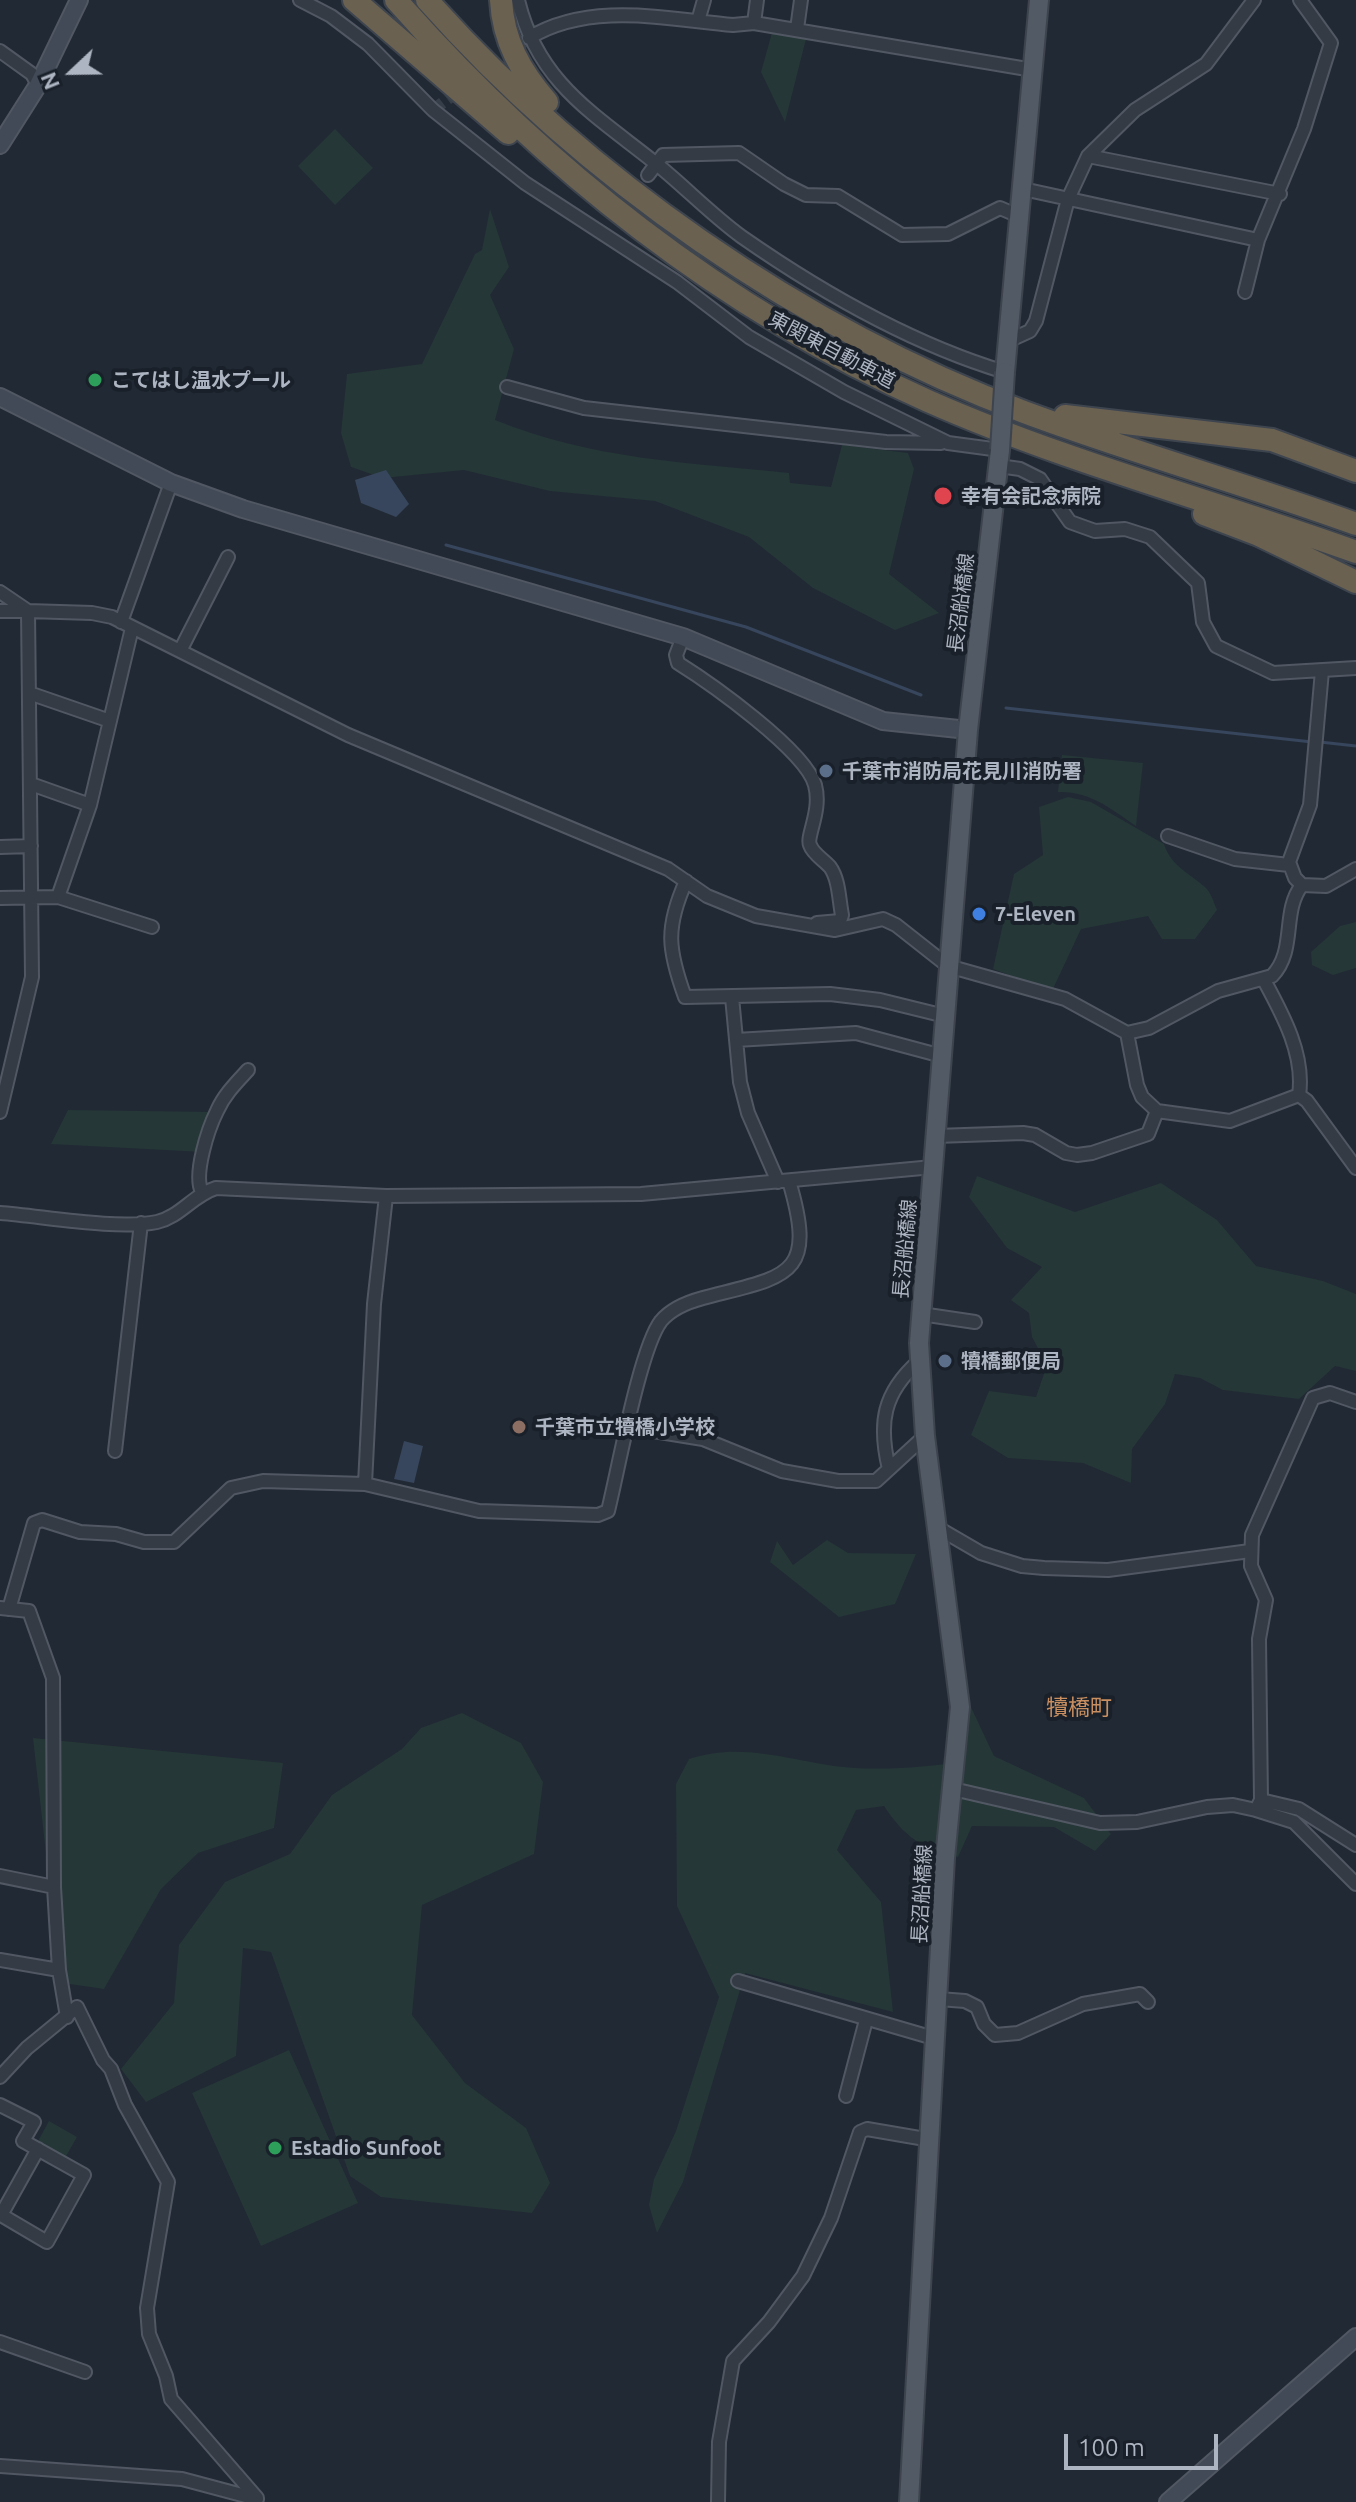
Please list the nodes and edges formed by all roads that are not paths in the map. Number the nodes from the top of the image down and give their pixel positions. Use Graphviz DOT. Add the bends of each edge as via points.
graph roads {
  1 [pos="79,0"];
  2 [pos="300,0"];
  3 [pos="354,0"];
  4 [pos="396,0"];
  5 [pos="427,0"];
  6 [pos="501,0"];
  7 [pos="518,0"];
  8 [pos="704,0"];
  9 [pos="757,0"];
  10 [pos="801,0"];
  11 [pos="1039,0"];
  12 [pos="1254,0"];
  13 [pos="1300,0"];
  14 [pos="698,21"];
  15 [pos="754,23"];
  16 [pos="797,29"];
  17 [pos="529,38"];
  18 [pos="0,51"];
  19 [pos="1033,70"];
  20 [pos="38,85"];
  21 [pos="0,145"];
  22 [pos="1088,156"];
  23 [pos="657,165"];
  24 [pos="648,175"];
  25 [pos="1023,189"];
  26 [pos="1280,194"];
  27 [pos="1068,199"];
  28 [pos="604,200"];
  29 [pos="1021,217"];
  30 [pos="1258,240"];
  31 [pos="748,270"];
  32 [pos="1245,292"];
  33 [pos="1008,341"];
  34 [pos="1005,372"];
  35 [pos="507,387"];
  36 [pos="0,397"];
  37 [pos="1024,412"];
  38 [pos="1023,439"];
  39 [pos="948,443"];
  40 [pos="999,458"];
  41 [pos="1356,471"];
  42 [pos="171,483"];
  43 [pos="1356,524"];
  44 [pos="1356,552"];
  45 [pos="228,557"];
  46 [pos="1356,582"];
  47 [pos="0,592"];
  48 [pos="0,611"];
  49 [pos="28,611"];
  50 [pos="126,625"];
  51 [pos="683,637"];
  52 [pos="180,651"];
  53 [pos="1356,668"];
  54 [pos="1322,671"];
  55 [pos="29,693"];
  56 [pos="110,721"];
  57 [pos="968,730"];
  58 [pos="31,784"];
  59 [pos="90,805"];
  60 [pos="1168,836"];
  61 [pos="31,846"];
  62 [pos="0,847"];
  63 [pos="1289,865"];
  64 [pos="1356,869"];
  65 [pos="686,881"];
  66 [pos="1302,885"];
  67 [pos="58,897"];
  68 [pos="0,898"];
  69 [pos="31,898"];
  70 [pos="801,924"];
  71 [pos="152,927"];
  72 [pos="948,966"];
  73 [pos="1264,980"];
  74 [pos="732,997"];
  75 [pos="945,1016"];
  76 [pos="1127,1033"];
  77 [pos="736,1040"];
  78 [pos="942,1056"];
  79 [pos="248,1070"];
  80 [pos="1299,1095"];
  81 [pos="1157,1111"];
  82 [pos="0,1112"];
  83 [pos="936,1136"];
  84 [pos="933,1167"];
  85 [pos="1356,1168"];
  86 [pos="784,1181"];
  87 [pos="202,1192"];
  88 [pos="386,1196"];
  89 [pos="0,1213"];
  90 [pos="141,1223"];
  91 [pos="921,1314"];
  92 [pos="975,1322"];
  93 [pos="919,1361"];
  94 [pos="1356,1402"];
  95 [pos="629,1427"];
  96 [pos="925,1436"];
  97 [pos="115,1451"];
  98 [pos="889,1469"];
  99 [pos="365,1484"];
  100 [pos="938,1528"];
  101 [pos="1250,1551"];
  102 [pos="4,1608"];
  103 [pos="953,1789"];
  104 [pos="1258,1805"];
  105 [pos="1356,1845"];
  106 [pos="0,1876"];
  107 [pos="1356,1884"];
  108 [pos="54,1887"];
  109 [pos="0,1960"];
  110 [pos="59,1970"];
  111 [pos="738,1981"];
  112 [pos="939,1999"];
  113 [pos="1148,2002"];
  114 [pos="67,2017"];
  115 [pos="866,2020"];
  116 [pos="937,2039"];
  117 [pos="0,2077"];
  118 [pos="846,2096"];
  119 [pos="0,2105"];
  120 [pos="931,2140"];
  121 [pos="38,2149"];
  122 [pos="1356,2337"];
  123 [pos="0,2342"];
  124 [pos="85,2372"];
  125 [pos="0,2466"];
  126 [pos="259,2500"];
  127 [pos="718,2502"];
  128 [pos="909,2502"];
  129 [pos="1168,2502"];
  1 -- 20 [label="street"];
  2 -- 39 [label="street" via="368,44 424,102 479,148 609,232 749,337"];
  3 -- 28 [label="highway" via="505,132"];
  4 -- 28 [label="highway, 東関東自動車道" via="469,78"];
  5 -- 31 [label="highway, 東関東自動車道" via="596,162"];
  6 -- 31 [label="highway" via="503,24 518,65 548,103 636,182"];
  7 -- 17 [label="street"];
  8 -- 14 [label="street"];
  9 -- 15 [label="street"];
  10 -- 16 [label="street"];
  11 -- 19 [label="main road, 長沼船橋線"];
  12 -- 22 [label="street" via="1206,64 1135,110"];
  13 -- 26 [label="street" via="1331,43"];
  14 -- 15 [label="street"];
  14 -- 17 [label="street" via="597,15 559,23"];
  15 -- 16 [label="street"];
  16 -- 19 [label="street"];
  17 -- 23 [label="street" via="569,95"];
  18 -- 20 [label="street" via="32,74"];
  19 -- 25 [label="main road, 長沼船橋線"];
  20 -- 21 [label="street"];
  22 -- 26 [label="street"];
  22 -- 27 [label="street"];
  23 -- 24 [label="street"];
  23 -- 29 [label="street" via="663,155 739,153 784,184 806,195 838,196 902,235 948,234 1000,208"];
  23 -- 34 [label="street" via="739,235 798,273 904,331"];
  25 -- 27 [label="street"];
  25 -- 29 [label="main road, 長沼船橋線"];
  26 -- 30 [label="street"];
  27 -- 30 [label="street"];
  27 -- 33 [label="street" via="1036,321 1030,331"];
  28 -- 38 [label="highway, 東関東自動車道" via="730,293 814,343 926,400"];
  29 -- 33 [label="main road, 長沼船橋線"];
  30 -- 32 [label="street"];
  31 -- 37 [label="highway, 東関東自動車道" via="883,350"];
  33 -- 34 [label="main road, 長沼船橋線"];
  34 -- 40 [label="main road, 長沼船橋線, bridge"];
  35 -- 39 [label="street" via="584,408 886,442"];
  36 -- 42 [label="street"];
  37 -- 41 [label="highway" via="1272,440"];
  37 -- 43 [label="highway, 東関東自動車道"];
  38 -- 44 [label="highway, 東関東自動車道"];
  38 -- 46 [label="highway" via="1259,535"];
  39 -- 40 [label="street"];
  40 -- 54 [label="street" via="1040,479 1070,522 1095,531 1125,529 1150,537 1198,583 1203,622 1216,646 1273,673"];
  40 -- 57 [label="main road, 長沼船橋線"];
  42 -- 50 [label="street"];
  42 -- 51 [label="street" via="367,548"];
  45 -- 52 [label="street"];
  47 -- 49 [label="street"];
  48 -- 49 [label="street"];
  49 -- 50 [label="street" via="92,613"];
  49 -- 55 [label="street"];
  50 -- 52 [label="street"];
  50 -- 56 [label="street"];
  51 -- 57 [label="street" via="883,721"];
  51 -- 70 [label="street" via="678,663 725,692 814,781 819,813 808,838 810,848 832,869 842,915 840,921"];
  52 -- 65 [label="street" via="348,735"];
  53 -- 54 [label="street"];
  54 -- 63 [label="street" via="1310,805"];
  55 -- 56 [label="street"];
  55 -- 58 [label="street"];
  56 -- 59 [label="street"];
  57 -- 72 [label="main road, 長沼船橋線"];
  58 -- 59 [label="street"];
  58 -- 61 [label="street"];
  59 -- 67 [label="street"];
  60 -- 63 [label="street" via="1235,859"];
  61 -- 62 [label="street"];
  61 -- 69 [label="street"];
  63 -- 66 [label="street"];
  64 -- 66 [label="street" via="1326,886"];
  65 -- 70 [label="street" via="731,907"];
  65 -- 74 [label="street" via="669,944 685,997"];
  66 -- 73 [label="street" via="1290,904 1283,960"];
  67 -- 69 [label="street"];
  67 -- 71 [label="street"];
  68 -- 69 [label="street"];
  69 -- 82 [label="street" via="32,977"];
  70 -- 72 [label="street" via="835,930 883,919"];
  72 -- 75 [label="main road, 長沼船橋線"];
  72 -- 76 [label="street" via="1065,999"];
  73 -- 76 [label="street" via="1218,991 1149,1028"];
  73 -- 80 [label="street" via="1289,1026"];
  74 -- 75 [label="street" via="830,994"];
  74 -- 77 [label="street"];
  75 -- 78 [label="main road, 長沼船橋線"];
  76 -- 81 [label="street" via="1137,1085"];
  77 -- 78 [label="street" via="856,1033"];
  77 -- 86 [label="street" via="748,1113"];
  78 -- 83 [label="main road, 長沼船橋線"];
  79 -- 87 [label="street" via="213,1120 198,1181"];
  80 -- 81 [label="street" via="1230,1121"];
  80 -- 85 [label="street"];
  81 -- 83 [label="street" via="1148,1134 1092,1153 1066,1153 1023,1133"];
  83 -- 84 [label="main road, 長沼船橋線"];
  84 -- 86 [label="street"];
  84 -- 91 [label="main road, 長沼船橋線"];
  86 -- 88 [label="street" via="641,1194"];
  86 -- 95 [label="street" via="801,1234 793,1266 772,1280 684,1305 659,1323"];
  87 -- 88 [label="street" via="216,1188"];
  87 -- 90 [label="street" via="175,1214"];
  88 -- 99 [label="street" via="374,1304"];
  89 -- 90 [label="street"];
  90 -- 97 [label="street"];
  91 -- 92 [label="street"];
  91 -- 93 [label="main road, 長沼船橋線"];
  93 -- 96 [label="main road, 長沼船橋線"];
  93 -- 98 [label="street" via="898,1379 884,1415"];
  94 -- 101 [label="street" via="1330,1393 1309,1403 1255,1526"];
  95 -- 98 [label="street" via="703,1439 782,1471 838,1481 876,1481"];
  95 -- 99 [label="street" via="608,1511 598,1515 479,1511"];
  96 -- 98 [label="street"];
  96 -- 100 [label="main road, 長沼船橋線"];
  99 -- 102 [label="street" via="245,1483 231,1488 174,1542 80,1532 42,1520 34,1523"];
  100 -- 101 [label="street" via="1001,1561 1044,1568 1108,1570"];
  100 -- 103 [label="main road, 長沼船橋線" via="960,1707"];
  101 -- 104 [label="street" via="1266,1600 1259,1639"];
  102 -- 108 [label="street" via="29,1611 53,1678"];
  103 -- 104 [label="street" via="1100,1823"];
  103 -- 112 [label="main road, 長沼船橋線"];
  104 -- 105 [label="street" via="1299,1809"];
  104 -- 107 [label="street" via="1294,1822"];
  106 -- 108 [label="street"];
  108 -- 110 [label="street"];
  109 -- 110 [label="street"];
  110 -- 114 [label="street"];
  111 -- 115 [label="street"];
  112 -- 113 [label="street" via="977,2007 995,2035 1018,2033 1083,2004 1140,1994"];
  112 -- 116 [label="main road, 長沼船橋線"];
  114 -- 117 [label="street"];
  114 -- 126 [label="street" via="77,2007 168,2182 147,2325 171,2399"];
  115 -- 116 [label="street"];
  115 -- 118 [label="street"];
  116 -- 120 [label="main road, 長沼船橋線"];
  119 -- 121 [label="street" via="34,2122 23,2141"];
  120 -- 127 [label="street" via="860,2132 831,2218 803,2276 733,2361 719,2442"];
  120 -- 128 [label="main road, 長沼船橋線"];
  121 -- 121 [label="street" via="1,2215 47,2242 84,2175"];
  122 -- 129 [label="street"];
  123 -- 124 [label="street"];
  125 -- 126 [label="street" via="182,2479"];
}
